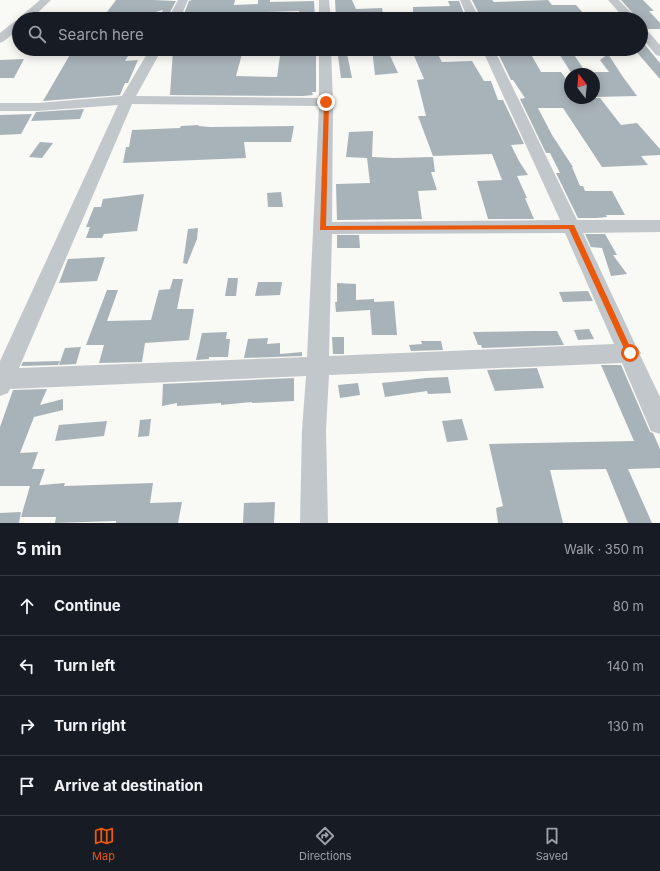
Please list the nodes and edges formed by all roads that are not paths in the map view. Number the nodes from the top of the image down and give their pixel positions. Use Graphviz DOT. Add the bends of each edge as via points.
graph roads {
  1 [pos="46,0"];
  2 [pos="183,0"];
  3 [pos="324,0"];
  4 [pos="465,0"];
  5 [pos="613,0"];
  6 [pos="32,12"];
  7 [pos="177,12"];
  8 [pos="325,12"];
  9 [pos="471,12"];
  10 [pos="624,12"];
  11 [pos="12,29"];
  12 [pos="648,38"];
  13 [pos="0,40"];
  14 [pos="660,52"];
  15 [pos="152,56"];
  16 [pos="325,56"];
  17 [pos="491,56"];
  18 [pos="127,100"];
  19 [pos="326,102"];
  20 [pos="0,107"];
  21 [pos="571,226"];
  22 [pos="660,226"];
  23 [pos="323,228"];
  24 [pos="630,353"];
  25 [pos="318,366"];
  26 [pos="2,382"];
  27 [pos="660,423"];
  28 [pos="314,523"];
  1 -- 6 [label="street"];
  2 -- 7 [label="street"];
  3 -- 8 [label="street"];
  4 -- 9 [label="street"];
  5 -- 10 [label="street"];
  11 -- 13 [label="street"];
  12 -- 14 [label="street"];
  15 -- 18 [label="street"];
  16 -- 19 [label="street"];
  17 -- 21 [label="street"];
  18 -- 19 [label="street"];
  18 -- 20 [label="street" via="38,107"];
  18 -- 26 [label="street"];
  19 -- 23 [label="street"];
  21 -- 22 [label="street"];
  21 -- 23 [label="street"];
  21 -- 24 [label="street"];
  23 -- 25 [label="street"];
  24 -- 25 [label="street"];
  24 -- 27 [label="street"];
  25 -- 26 [label="street"];
  25 -- 28 [label="street" via="314,430"];
}
